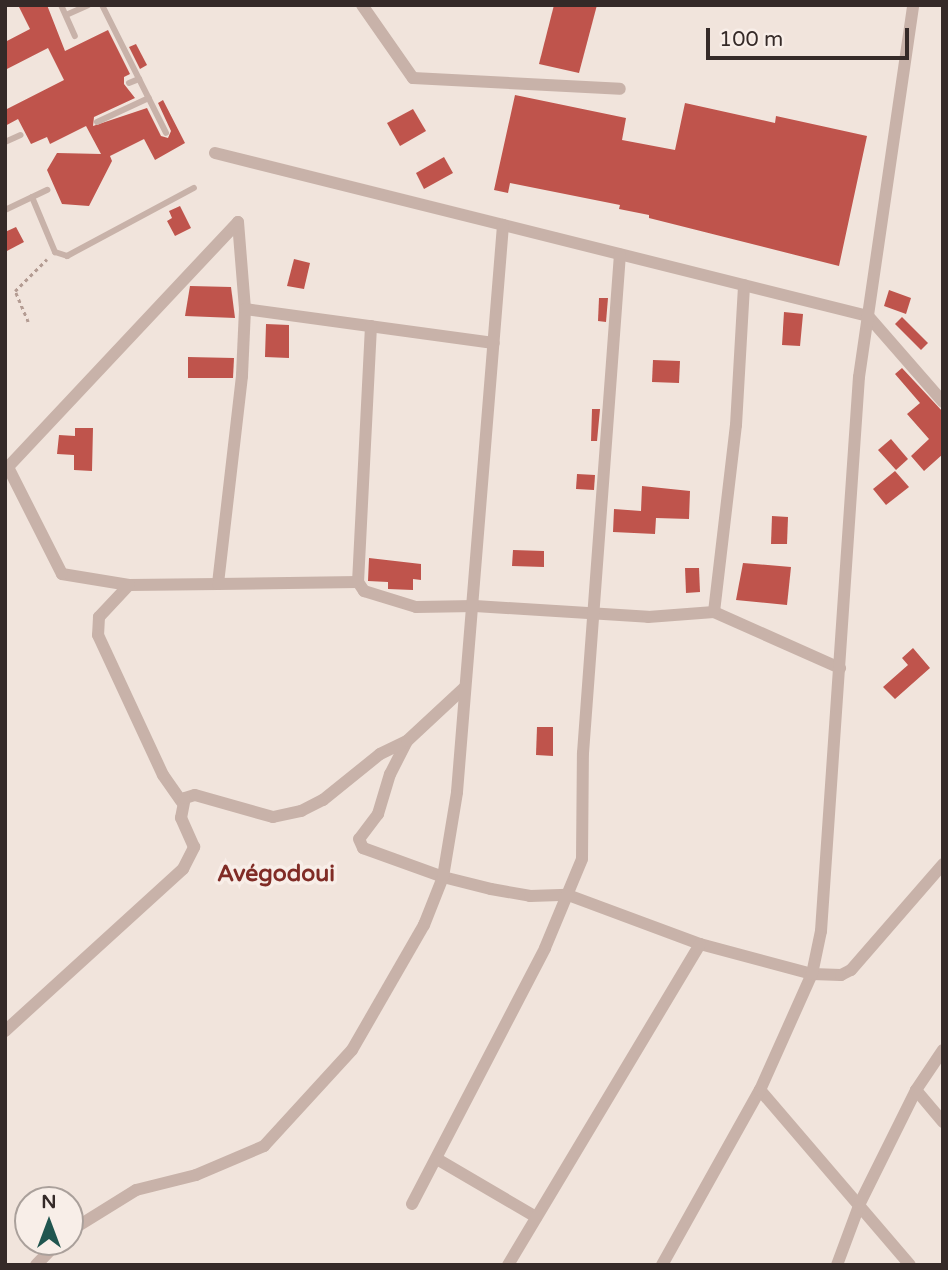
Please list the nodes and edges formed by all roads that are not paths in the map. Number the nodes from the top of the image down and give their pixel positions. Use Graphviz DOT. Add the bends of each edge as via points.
graph roads {
  1 [pos="61,5"];
  2 [pos="88,5"];
  3 [pos="102,5"];
  4 [pos="362,5"];
  5 [pos="913,5"];
  6 [pos="66,15"];
  7 [pos="75,36"];
  8 [pos="139,79"];
  9 [pos="129,83"];
  10 [pos="620,89"];
  11 [pos="149,99"];
  12 [pos="97,122"];
  13 [pos="166,133"];
  14 [pos="21,135"];
  15 [pos="5,142"];
  16 [pos="215,153"];
  17 [pos="194,188"];
  18 [pos="47,190"];
  19 [pos="32,197"];
  20 [pos="5,210"];
  21 [pos="503,225"];
  22 [pos="620,254"];
  23 [pos="744,285"];
  24 [pos="245,309"];
  25 [pos="868,316"];
  26 [pos="371,326"];
  27 [pos="494,343"];
  28 [pos="943,402"];
  29 [pos="358,582"];
  30 [pos="129,584"];
  31 [pos="218,584"];
  32 [pos="475,606"];
  33 [pos="715,612"];
  34 [pos="595,614"];
  35 [pos="840,668"];
  36 [pos="464,688"];
  37 [pos="407,741"];
  38 [pos="181,801"];
  39 [pos="943,864"];
  40 [pos="443,877"];
  41 [pos="568,895"];
  42 [pos="700,944"];
  43 [pos="812,974"];
  44 [pos="5,1031"];
  45 [pos="943,1050"];
  46 [pos="760,1090"];
  47 [pos="916,1090"];
  48 [pos="943,1122"];
  49 [pos="437,1159"];
  50 [pos="860,1203"];
  51 [pos="412,1204"];
  52 [pos="536,1217"];
  53 [pos="84,1222"];
  54 [pos="508,1265"];
  55 [pos="662,1265"];
  56 [pos="837,1265"];
  57 [pos="910,1265"];
  1 -- 6 [label="lane"];
  2 -- 6 [label="lane"];
  3 -- 8 [label="lane"];
  4 -- 10 [label="street" via="413,78"];
  5 -- 25 [label="street"];
  6 -- 7 [label="lane"];
  8 -- 9 [label="lane"];
  8 -- 11 [label="lane"];
  11 -- 12 [label="lane"];
  11 -- 13 [label="lane"];
  14 -- 15 [label="lane"];
  16 -- 21 [label="street"];
  17 -- 19 [label="lane" via="67,256 55,252"];
  18 -- 19 [label="lane"];
  19 -- 20 [label="lane"];
  21 -- 22 [label="street"];
  21 -- 27 [label="street"];
  22 -- 23 [label="street"];
  22 -- 34 [label="street"];
  23 -- 25 [label="street"];
  23 -- 33 [label="street" via="736,425"];
  24 -- 26 [label="street"];
  24 -- 30 [label="street" via="238,222 8,467 62,574"];
  24 -- 31 [label="street" via="242,376"];
  25 -- 28 [label="street"];
  25 -- 35 [label="street" via="859,377"];
  26 -- 27 [label="street"];
  26 -- 29 [label="street"];
  27 -- 32 [label="street"];
  29 -- 31 [label="street"];
  29 -- 32 [label="street" via="373,596 416,607"];
  30 -- 31 [label="street"];
  30 -- 38 [label="street" via="100,617 98,635 156,762"];
  32 -- 34 [label="street"];
  32 -- 36 [label="street"];
  33 -- 34 [label="street" via="648,617"];
  33 -- 35 [label="street"];
  34 -- 41 [label="street" via="583,753 582,859"];
  35 -- 43 [label="street" via="821,931"];
  36 -- 37 [label="street"];
  36 -- 40 [label="street" via="457,792"];
  37 -- 38 [label="street" via="380,754 323,800 286,817 248,812 195,796"];
  37 -- 40 [label="street" via="390,774 378,814 358,843"];
  38 -- 44 [label="street" via="181,818 194,847 183,869"];
  39 -- 43 [label="street" via="851,970 841,975"];
  40 -- 41 [label="street" via="530,895"];
  40 -- 53 [label="street" via="424,925 352,1050 264,1146 196,1175 136,1190"];
  41 -- 42 [label="street"];
  41 -- 49 [label="street"];
  42 -- 43 [label="street"];
  42 -- 52 [label="street"];
  43 -- 46 [label="street"];
  45 -- 47 [label="street"];
  46 -- 50 [label="street"];
  46 -- 55 [label="street"];
  47 -- 48 [label="street"];
  47 -- 50 [label="street"];
  49 -- 51 [label="street"];
  49 -- 52 [label="street"];
  50 -- 56 [label="street"];
  50 -- 57 [label="street"];
  52 -- 54 [label="street"];
}
